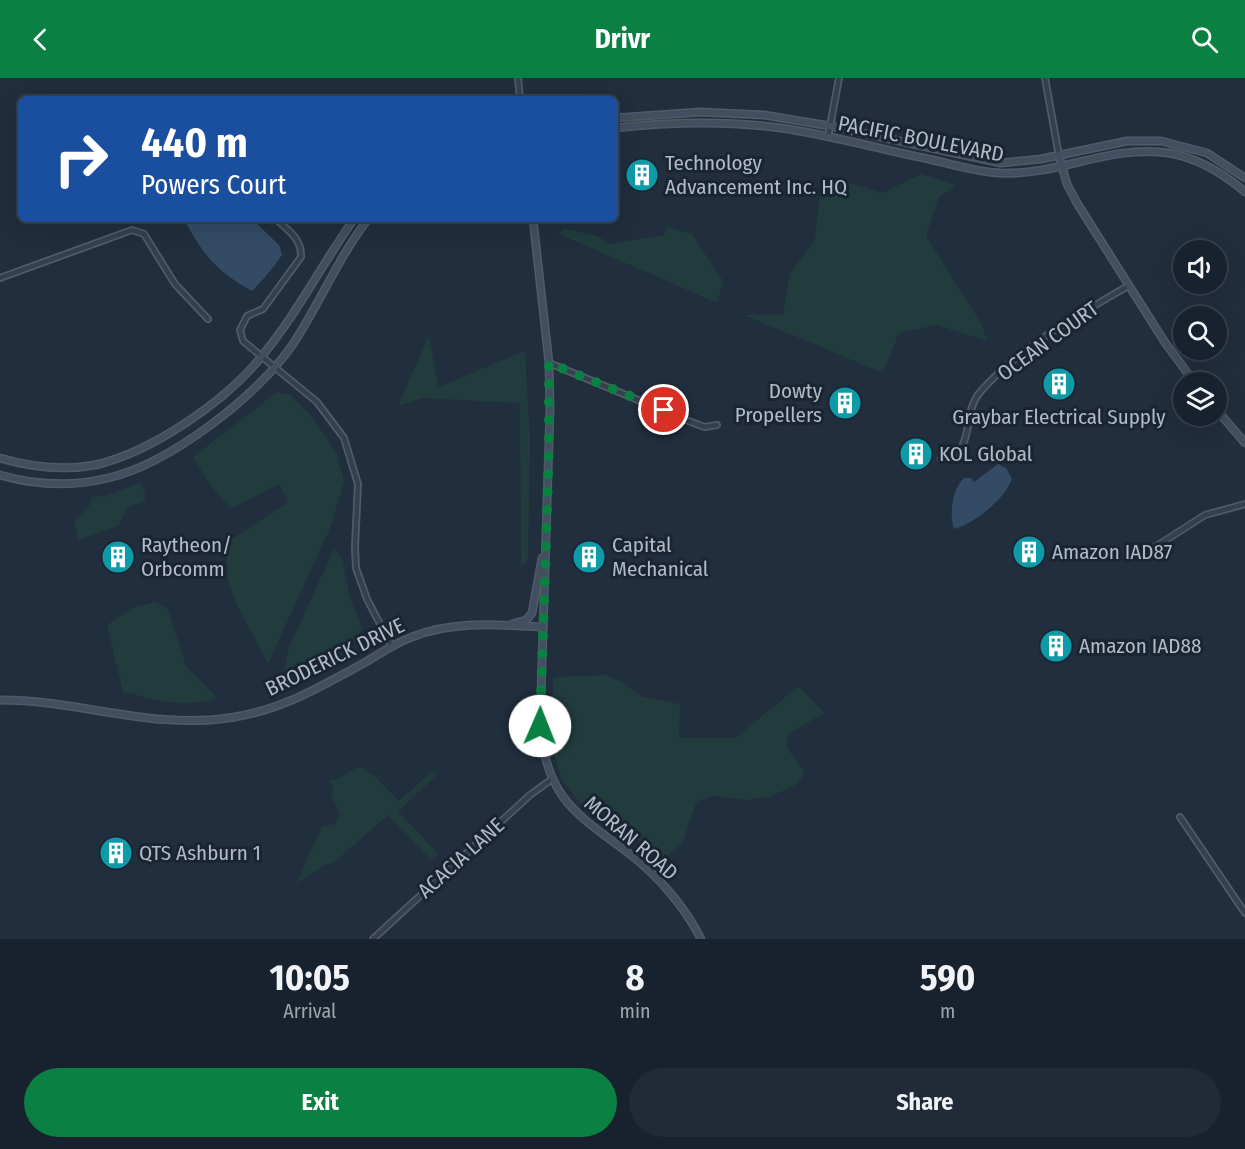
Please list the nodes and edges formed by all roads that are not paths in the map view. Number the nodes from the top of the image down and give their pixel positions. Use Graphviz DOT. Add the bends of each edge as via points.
graph roads {
  1 [pos="518,78"];
  2 [pos="839,78"];
  3 [pos="1045,78"];
  4 [pos="520,96"];
  5 [pos="618,118"];
  6 [pos="831,126"];
  7 [pos="618,128"];
  8 [pos="828,137"];
  9 [pos="1059,156"];
  10 [pos="1062,166"];
  11 [pos="1245,178"];
  12 [pos="1245,192"];
  13 [pos="279,222"];
  14 [pos="352,222"];
  15 [pos="366,222"];
  16 [pos="533,222"];
  17 [pos="0,278"];
  18 [pos="1128,286"];
  19 [pos="208,319"];
  20 [pos="261,357"];
  21 [pos="549,363"];
  22 [pos="275,368"];
  23 [pos="1187,372"];
  24 [pos="1227,423"];
  25 [pos="717,425"];
  26 [pos="1245,443"];
  27 [pos="0,458"];
  28 [pos="941,459"];
  29 [pos="0,475"];
  30 [pos="1245,504"];
  31 [pos="546,534"];
  32 [pos="1155,547"];
  33 [pos="506,626"];
  34 [pos="543,627"];
  35 [pos="392,647"];
  36 [pos="0,700"];
  37 [pos="552,779"];
  38 [pos="1180,817"];
  39 [pos="1245,913"];
  40 [pos="373,939"];
  41 [pos="701,939"];
  1 -- 4 [label="street"];
  2 -- 6 [label="street"];
  3 -- 9 [label="street"];
  5 -- 6 [label="main road, PACIFIC BOULEVARD" via="719,112"];
  6 -- 8 [label="street"];
  6 -- 9 [label="main road, PACIFIC BOULEVARD" via="988,161 1017,163"];
  7 -- 8 [label="main road, PACIFIC BOULEVARD" via="736,124"];
  8 -- 10 [label="main road, PACIFIC BOULEVARD" via="998,173"];
  9 -- 10 [label="main road"];
  9 -- 11 [label="main road, PACIFIC BOULEVARD" via="1109,143 1161,141 1207,153"];
  10 -- 12 [label="main road, PACIFIC BOULEVARD" via="1128,151 1162,152 1211,167"];
  10 -- 18 [label="main road" via="1077,203"];
  13 -- 20 [label="street" via="298,241 301,257 263,309 247,316 242,323 243,340"];
  14 -- 20 [label="main road"];
  15 -- 22 [label="main road"];
  16 -- 21 [label="main road, MORAN ROAD"];
  17 -- 19 [label="street" via="132,230 144,234 175,284"];
  18 -- 23 [label="main road"];
  18 -- 28 [label="street, OCEAN COURT" via="1052,332 981,391 969,416 966,442 954,457"];
  20 -- 22 [label="street"];
  20 -- 27 [label="main road" via="219,399 128,455 70,468 41,467"];
  21 -- 25 [label="street" via="705,428"];
  21 -- 31 [label="main road, MORAN ROAD"];
  22 -- 29 [label="main road" via="218,420 129,471 110,478 64,484 33,483"];
  22 -- 35 [label="street" via="317,402 344,438 358,484 358,574"];
  24 -- 26 [label="main road"];
  30 -- 32 [label="street" via="1205,515"];
  31 -- 33 [label="main road" via="533,611 526,620"];
  31 -- 34 [label="main road, MORAN ROAD"];
  33 -- 34 [label="main road, BRODERICK DRIVE"];
  33 -- 35 [label="main road, BRODERICK DRIVE" via="444,628"];
  34 -- 37 [label="main road, MORAN ROAD" via="540,726 545,762"];
  35 -- 36 [label="main road, BRODERICK DRIVE" via="296,700 259,712 216,719 157,721 55,702"];
  37 -- 40 [label="street, ACACIA LANE"];
  37 -- 41 [label="main road, MORAN ROAD" via="581,819 658,879"];
  38 -- 39 [label="street"];
}
